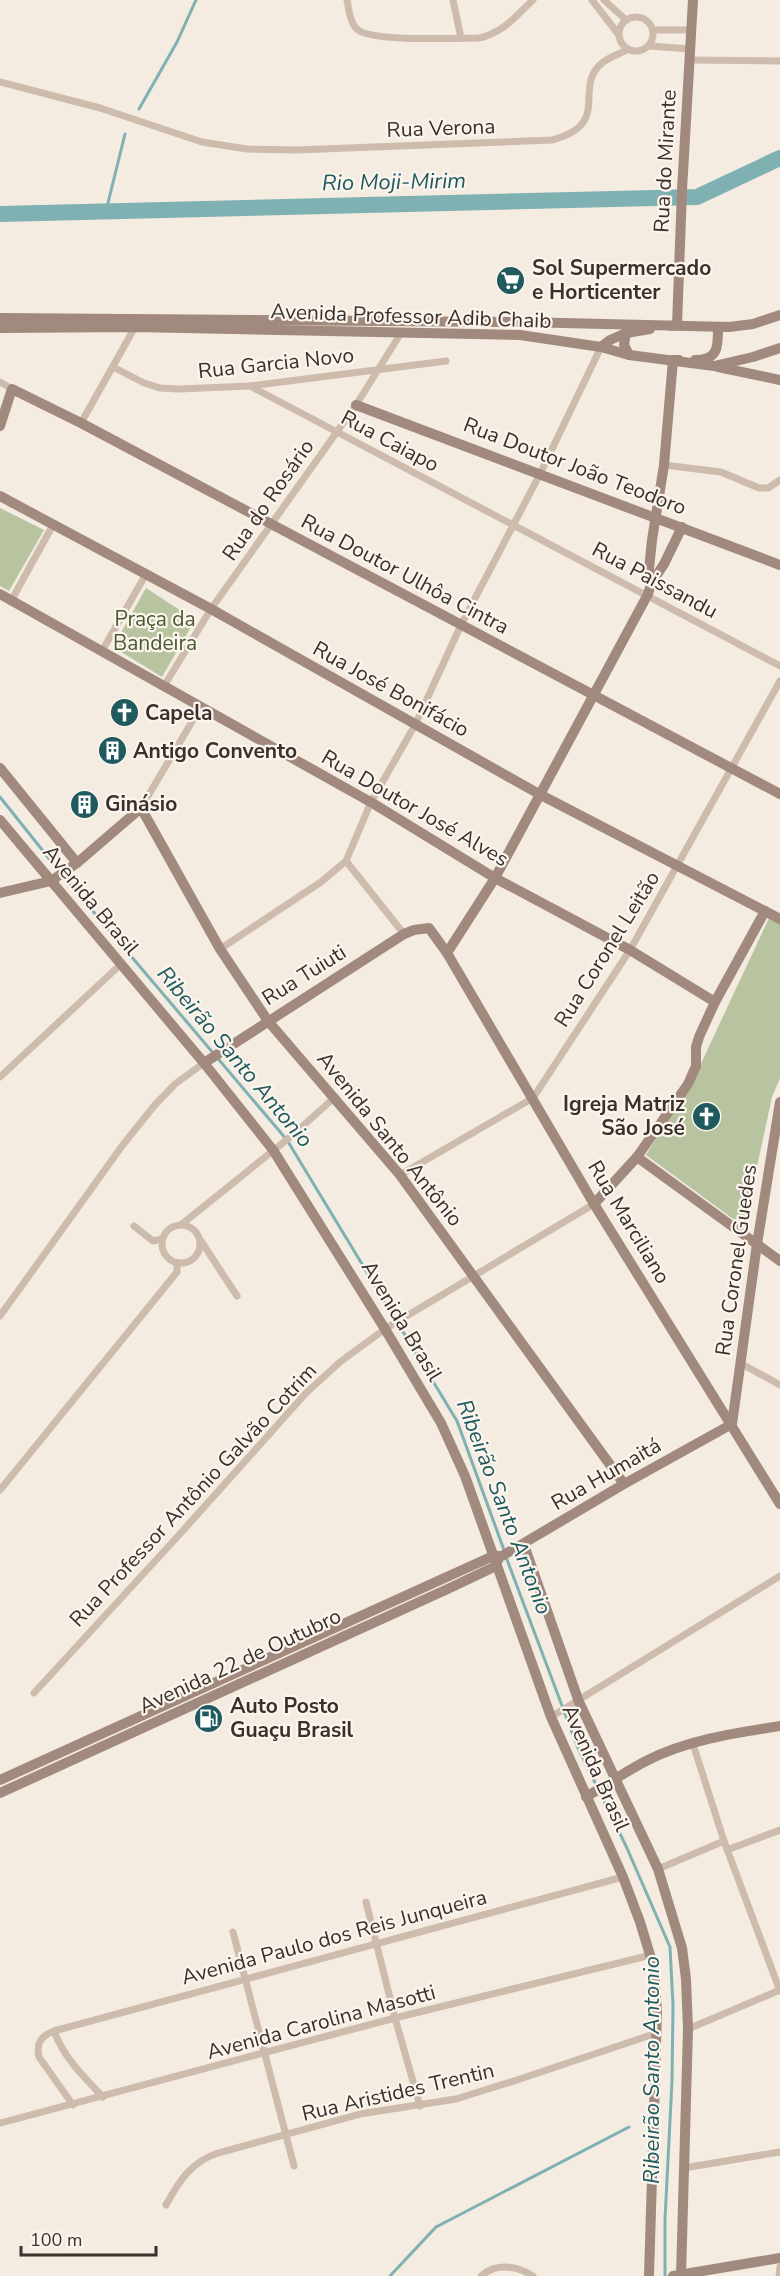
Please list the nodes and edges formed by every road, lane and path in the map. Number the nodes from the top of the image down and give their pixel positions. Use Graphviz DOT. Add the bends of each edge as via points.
graph roads {
  1 [pos="347,0"];
  2 [pos="453,0"];
  3 [pos="533,0"];
  4 [pos="592,0"];
  5 [pos="604,0"];
  6 [pos="693,0"];
  7 [pos="626,20"];
  8 [pos="653,30"];
  9 [pos="691,30"];
  10 [pos="619,35"];
  11 [pos="461,38"];
  12 [pos="649,46"];
  13 [pos="628,49"];
  14 [pos="690,54"];
  15 [pos="780,61"];
  16 [pos="0,82"];
  17 [pos="780,315"];
  18 [pos="0,318"];
  19 [pos="677,325"];
  20 [pos="135,327"];
  21 [pos="718,327"];
  22 [pos="0,328"];
  23 [pos="401,333"];
  24 [pos="626,333"];
  25 [pos="601,347"];
  26 [pos="780,348"];
  27 [pos="629,355"];
  28 [pos="673,360"];
  29 [pos="446,361"];
  30 [pos="714,366"];
  31 [pos="113,367"];
  32 [pos="378,368"];
  33 [pos="780,380"];
  34 [pos="0,382"];
  35 [pos="250,386"];
  36 [pos="12,388"];
  37 [pos="356,405"];
  38 [pos="81,423"];
  39 [pos="0,426"];
  40 [pos="337,432"];
  41 [pos="664,465"];
  42 [pos="540,474"];
  43 [pos="780,480"];
  44 [pos="0,496"];
  45 [pos="656,517"];
  46 [pos="53,525"];
  47 [pos="271,525"];
  48 [pos="514,525"];
  49 [pos="682,527"];
  50 [pos="780,565"];
  51 [pos="146,574"];
  52 [pos="649,589"];
  53 [pos="0,594"];
  54 [pos="11,601"];
  55 [pos="211,609"];
  56 [pos="461,626"];
  57 [pos="102,651"];
  58 [pos="780,666"];
  59 [pos="780,681"];
  60 [pos="164,686"];
  61 [pos="594,696"];
  62 [pos="200,708"];
  63 [pos="415,725"];
  64 [pos="0,768"];
  65 [pos="731,769"];
  66 [pos="539,794"];
  67 [pos="780,794"];
  68 [pos="371,802"];
  69 [pos="141,808"];
  70 [pos="0,820"];
  71 [pos="346,861"];
  72 [pos="74,865"];
  73 [pos="677,866"];
  74 [pos="55,878"];
  75 [pos="495,878"];
  76 [pos="0,893"];
  77 [pos="765,911"];
  78 [pos="780,919"];
  79 [pos="429,928"];
  80 [pos="404,934"];
  81 [pos="220,949"];
  82 [pos="630,950"];
  83 [pos="447,953"];
  84 [pos="120,965"];
  85 [pos="715,1002"];
  86 [pos="268,1021"];
  87 [pos="207,1060"];
  88 [pos="0,1077"];
  89 [pos="335,1097"];
  90 [pos="533,1098"];
  91 [pos="780,1102"];
  92 [pos="277,1147"];
  93 [pos="637,1157"];
  94 [pos="400,1175"];
  95 [pos="594,1204"];
  96 [pos="182,1224"];
  97 [pos="134,1226"];
  98 [pos="162,1239"];
  99 [pos="201,1241"];
  100 [pos="757,1244"];
  101 [pos="780,1261"];
  102 [pos="177,1263"];
  103 [pos="474,1276"];
  104 [pos="237,1296"];
  105 [pos="0,1316"];
  106 [pos="389,1327"];
  107 [pos="740,1363"];
  108 [pos="780,1386"];
  109 [pos="732,1424"];
  110 [pos="624,1484"];
  111 [pos="0,1490"];
  112 [pos="780,1502"];
  113 [pos="519,1547"];
  114 [pos="498,1559"];
  115 [pos="780,1576"];
  116 [pos="34,1693"];
  117 [pos="574,1704"];
  118 [pos="554,1716"];
  119 [pos="780,1725"];
  120 [pos="693,1744"];
  121 [pos="0,1780"];
  122 [pos="611,1782"];
  123 [pos="0,1793"];
  124 [pos="590,1795"];
  125 [pos="780,1830"];
  126 [pos="724,1841"];
  127 [pos="727,1850"];
  128 [pos="658,1869"];
  129 [pos="623,1877"];
  130 [pos="366,1902"];
  131 [pos="233,1932"];
  132 [pos="376,1944"];
  133 [pos="651,1955"];
  134 [pos="244,1977"];
  135 [pos="780,1990"];
  136 [pos="395,2018"];
  137 [pos="688,2030"];
  138 [pos="54,2031"];
  139 [pos="657,2033"];
  140 [pos="265,2053"];
  141 [pos="103,2097"];
  142 [pos="73,2105"];
  143 [pos="420,2106"];
  144 [pos="0,2123"];
  145 [pos="287,2135"];
  146 [pos="780,2152"];
  147 [pos="294,2166"];
  148 [pos="684,2168"];
  149 [pos="166,2205"];
  150 [pos="780,2258"];
  151 [pos="780,2267"];
  152 [pos="481,2276"];
  153 [pos="533,2276"];
  154 [pos="649,2276"];
  155 [pos="677,2276"];
  156 [pos="779,2276"];
  1 -- 11 [label="street" via="351,20 358,30 368,34"];
  2 -- 11 [label="street"];
  3 -- 11 [label="street" via="492,35"];
  4 -- 10 [label="street"];
  5 -- 7 [label="street"];
  6 -- 9 [label="street, Rua do Mirante"];
  7 -- 8 [label="street" via="642,17"];
  7 -- 10 [label="street"];
  8 -- 9 [label="street"];
  8 -- 12 [label="street"];
  9 -- 14 [label="street, Rua do Mirante"];
  10 -- 13 [label="street"];
  12 -- 13 [label="street" via="639,51"];
  12 -- 14 [label="street"];
  13 -- 16 [label="street, Rua Verona" via="601,64 594,74 585,122 568,136 552,140 296,150 247,148 201,142 100,108"];
  14 -- 15 [label="street"];
  14 -- 19 [label="street, Rua do Mirante"];
  17 -- 21 [label="street, Avenida Professor Adib Chaib" via="753,324"];
  18 -- 19 [label="street, Avenida Professor Adib Chaib"];
  19 -- 21 [label="street, Avenida Professor Adib Chaib"];
  19 -- 24 [label="street"];
  20 -- 22 [label="street, Avenida Professor Adib Chaib"];
  20 -- 23 [label="street, Avenida Professor Adib Chaib"];
  20 -- 31 [label="street"];
  21 -- 28 [label="street" via="718,346 710,357"];
  23 -- 25 [label="street, Avenida Professor Adib Chaib" via="520,335"];
  23 -- 32 [label="street, Rua do Rosário"];
  24 -- 25 [label="street"];
  24 -- 27 [label="street" via="624,345"];
  25 -- 27 [label="street, Avenida Professor Adib Chaib"];
  25 -- 42 [label="street"];
  26 -- 30 [label="street, Avenida Professor Adib Chaib"];
  27 -- 28 [label="street, Avenida Professor Adib Chaib"];
  28 -- 30 [label="street, Avenida Professor Adib Chaib"];
  28 -- 41 [label="street"];
  29 -- 32 [label="street, Rua Garcia Novo"];
  30 -- 33 [label="street"];
  31 -- 35 [label="street, Rua Garcia Novo" via="160,388"];
  31 -- 38 [label="street"];
  32 -- 35 [label="street, Rua Garcia Novo"];
  32 -- 37 [label="street, Rua do Rosário"];
  34 -- 36 [label="street"];
  35 -- 40 [label="street, Rua Caiapo"];
  36 -- 38 [label="street, Rua Doutor Ulhôa Cintra"];
  36 -- 39 [label="street"];
  37 -- 40 [label="street, Rua do Rosário"];
  37 -- 42 [label="street, Rua Doutor João Teodoro"];
  38 -- 47 [label="street, Rua Doutor Ulhôa Cintra"];
  40 -- 47 [label="street, Rua do Rosário"];
  40 -- 48 [label="street, Rua Caiapo"];
  41 -- 43 [label="street" via="721,472 759,488 768,488"];
  41 -- 45 [label="street"];
  42 -- 45 [label="street, Rua Doutor João Teodoro"];
  42 -- 48 [label="street"];
  44 -- 46 [label="street, Rua José Bonifácio"];
  45 -- 49 [label="street, Rua Doutor João Teodoro"];
  45 -- 52 [label="street"];
  46 -- 51 [label="street, Rua José Bonifácio"];
  46 -- 54 [label="street"];
  47 -- 55 [label="street, Rua do Rosário"];
  47 -- 56 [label="street, Rua Doutor Ulhôa Cintra"];
  48 -- 52 [label="street, Rua Paissandu"];
  48 -- 56 [label="street"];
  49 -- 50 [label="street, Rua Doutor João Teodoro"];
  49 -- 52 [label="street"];
  51 -- 55 [label="street, Rua José Bonifácio"];
  51 -- 57 [label="street"];
  52 -- 58 [label="street, Rua Paissandu"];
  52 -- 61 [label="street"];
  53 -- 54 [label="street, Rua Doutor José Alves"];
  54 -- 57 [label="street, Rua Doutor José Alves"];
  55 -- 60 [label="street, Rua do Rosário"];
  55 -- 63 [label="street, Rua José Bonifácio"];
  56 -- 61 [label="street, Rua Doutor Ulhôa Cintra"];
  56 -- 63 [label="street"];
  57 -- 60 [label="street, Rua Doutor José Alves"];
  59 -- 65 [label="street, Rua Coronel Leitão"];
  60 -- 62 [label="street, Rua Doutor José Alves"];
  61 -- 65 [label="street, Rua Doutor Ulhôa Cintra"];
  61 -- 66 [label="street"];
  62 -- 68 [label="street, Rua Doutor José Alves"];
  62 -- 69 [label="street"];
  63 -- 66 [label="street, Rua José Bonifácio"];
  63 -- 68 [label="street"];
  64 -- 72 [label="street, Avenida Brasil"];
  65 -- 67 [label="street, Rua Doutor Ulhôa Cintra"];
  65 -- 73 [label="street, Rua Coronel Leitão"];
  66 -- 73 [label="street, Rua José Bonifácio"];
  66 -- 75 [label="street"];
  68 -- 71 [label="street"];
  68 -- 75 [label="street, Rua Doutor José Alves"];
  69 -- 72 [label="street"];
  69 -- 81 [label="street, Avenida Santo Antônio"];
  70 -- 74 [label="street, Avenida Brasil"];
  71 -- 80 [label="street"];
  71 -- 81 [label="street"];
  72 -- 74 [label="street"];
  73 -- 77 [label="street, Rua José Bonifácio"];
  73 -- 82 [label="street, Rua Coronel Leitão"];
  74 -- 76 [label="street"];
  74 -- 84 [label="street, Avenida Brasil"];
  75 -- 82 [label="street, Rua Doutor José Alves"];
  75 -- 83 [label="street"];
  77 -- 78 [label="street, Rua José Bonifácio"];
  77 -- 85 [label="street"];
  79 -- 80 [label="street, Rua Tuiuti"];
  79 -- 83 [label="street, Rua Marciliano"];
  80 -- 86 [label="street, Rua Tuiuti"];
  81 -- 86 [label="street, Avenida Santo Antônio"];
  82 -- 85 [label="street, Rua Doutor José Alves"];
  82 -- 90 [label="street, Rua Coronel Leitão"];
  83 -- 90 [label="street, Rua Marciliano"];
  84 -- 87 [label="street, Avenida Brasil"];
  84 -- 88 [label="street"];
  85 -- 93 [label="street" via="699,1037 696,1066 688,1084"];
  86 -- 87 [label="street, Rua Tuiuti"];
  86 -- 89 [label="street, Avenida Santo Antônio"];
  87 -- 92 [label="street, Avenida Brasil"];
  87 -- 105 [label="street" via="175,1084 147,1114"];
  89 -- 92 [label="street"];
  89 -- 94 [label="street, Avenida Santo Antônio"];
  90 -- 94 [label="street, Rua Coronel Leitão"];
  90 -- 95 [label="street, Rua Marciliano"];
  91 -- 100 [label="street, Rua Coronel Guedes"];
  92 -- 96 [label="street"];
  92 -- 106 [label="street, Avenida Brasil"];
  93 -- 95 [label="street"];
  93 -- 100 [label="street"];
  94 -- 103 [label="street, Avenida Santo Antônio"];
  95 -- 103 [label="street, Rua Professor Antônio Galvão Cotrim"];
  95 -- 109 [label="street, Rua Marciliano"];
  96 -- 98 [label="street" via="170,1228"];
  96 -- 99 [label="street" via="194,1229"];
  97 -- 98 [label="street" via="153,1241"];
  98 -- 102 [label="street" via="167,1257"];
  99 -- 102 [label="street" via="195,1258"];
  99 -- 104 [label="street"];
  100 -- 101 [label="street"];
  100 -- 107 [label="street, Rua Coronel Guedes"];
  102 -- 111 [label="street" via="177,1272"];
  103 -- 106 [label="street, Rua Professor Antônio Galvão Cotrim"];
  103 -- 110 [label="street, Avenida Santo Antônio"];
  106 -- 114 [label="street, Avenida Brasil" via="441,1423"];
  106 -- 116 [label="street, Rua Professor Antônio Galvão Cotrim" via="340,1362 306,1393"];
  107 -- 108 [label="street"];
  107 -- 109 [label="street, Rua Coronel Guedes"];
  109 -- 110 [label="street, Rua Humaitá"];
  109 -- 112 [label="street, Rua Marciliano"];
  110 -- 113 [label="street, Rua Humaitá"];
  113 -- 114 [label="street, Rua Humaitá"];
  113 -- 117 [label="street, Avenida Brasil"];
  114 -- 118 [label="street, Avenida Brasil"];
  114 -- 121 [label="street, Avenida 22 de Outubro"];
  114 -- 123 [label="street, Avenida 22 de Outubro"];
  115 -- 117 [label="street"];
  117 -- 118 [label="street"];
  117 -- 122 [label="street, Avenida Brasil"];
  118 -- 124 [label="street, Avenida Brasil"];
  119 -- 120 [label="street"];
  120 -- 122 [label="street" via="647,1761"];
  120 -- 126 [label="street"];
  122 -- 124 [label="street"];
  122 -- 128 [label="street, Avenida Brasil"];
  124 -- 129 [label="street, Avenida Brasil"];
  125 -- 127 [label="street"];
  126 -- 127 [label="street"];
  126 -- 128 [label="street"];
  127 -- 135 [label="street"];
  128 -- 137 [label="street, Avenida Brasil" via="682,1948"];
  129 -- 132 [label="street, Avenida Paulo dos Reis Junqueira"];
  129 -- 133 [label="street, Avenida Brasil"];
  130 -- 132 [label="street"];
  131 -- 134 [label="street"];
  132 -- 134 [label="street, Avenida Paulo dos Reis Junqueira"];
  132 -- 136 [label="street"];
  133 -- 136 [label="street, Avenida Carolina Masotti"];
  133 -- 139 [label="street, Avenida Brasil"];
  134 -- 138 [label="street, Avenida Paulo dos Reis Junqueira"];
  134 -- 140 [label="street"];
  135 -- 137 [label="street"];
  136 -- 140 [label="street, Avenida Carolina Masotti"];
  136 -- 143 [label="street"];
  137 -- 148 [label="street, Avenida Brasil"];
  138 -- 141 [label="street" via="70,2061"];
  138 -- 142 [label="street" via="40,2040 39,2057"];
  139 -- 143 [label="street, Rua Aristides Trentin" via="456,2099"];
  139 -- 154 [label="street, Avenida Brasil"];
  140 -- 141 [label="street, Avenida Carolina Masotti"];
  140 -- 145 [label="street"];
  141 -- 142 [label="street, Avenida Carolina Masotti"];
  142 -- 144 [label="street, Avenida Carolina Masotti"];
  143 -- 145 [label="street, Rua Aristides Trentin" via="360,2114"];
  145 -- 147 [label="street"];
  145 -- 149 [label="street, Rua Aristides Trentin" via="208,2157 189,2169"];
  146 -- 148 [label="street"];
  148 -- 155 [label="street, Avenida Brasil"];
  150 -- 155 [label="street"];
  151 -- 156 [label="street"];
  152 -- 153 [label="street" via="504,2266"];
}
